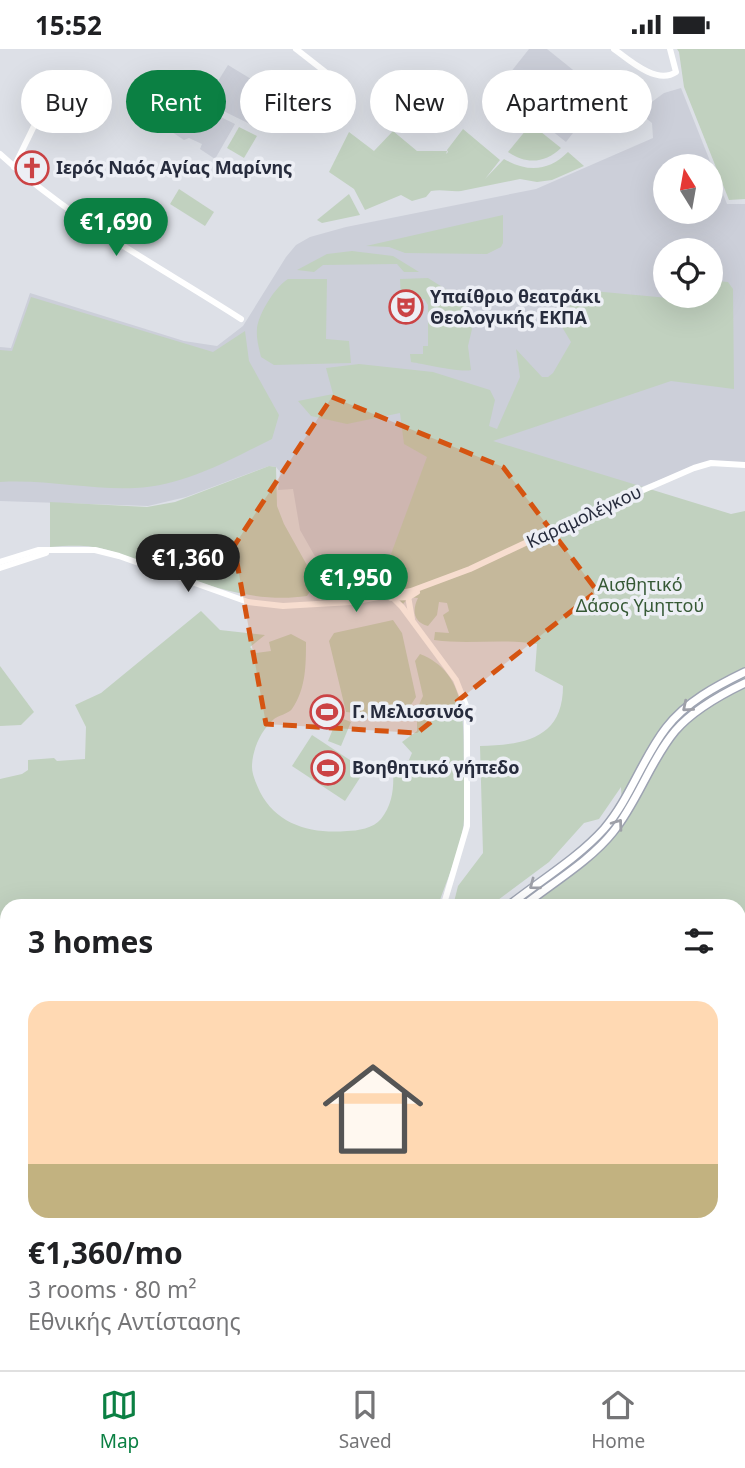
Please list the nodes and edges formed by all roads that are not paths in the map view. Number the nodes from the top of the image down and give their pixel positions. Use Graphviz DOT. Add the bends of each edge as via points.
graph roads {
  1 [pos="296,49"];
  2 [pos="614,49"];
  3 [pos="670,49"];
  4 [pos="323,70"];
  5 [pos="31,133"];
  6 [pos="0,154"];
  7 [pos="14,167"];
  8 [pos="241,319"];
  9 [pos="745,465"];
  10 [pos="47,552"];
  11 [pos="0,562"];
  12 [pos="0,568"];
  13 [pos="379,595"];
  14 [pos="406,596"];
  15 [pos="394,599"];
  16 [pos="402,607"];
  17 [pos="412,621"];
  18 [pos="745,672"];
  19 [pos="745,683"];
  20 [pos="445,899"];
  21 [pos="517,899"];
  22 [pos="532,899"];
  1 -- 4 [label="main road"];
  2 -- 3 [label="main road" via="645,72 667,76 676,72"];
  5 -- 7 [label="main road"];
  6 -- 7 [label="main road"];
  7 -- 8 [label="main road" via="68,211"];
  9 -- 14 [label="main road, Καραμολέγκου" via="711,463 694,468"];
  10 -- 11 [label="main road" via="38,550"];
  10 -- 12 [label="main road"];
  10 -- 13 [label="main road" via="104,552 261,604 351,601"];
  13 -- 14 [label="main road"];
  13 -- 15 [label="main road"];
  14 -- 15 [label="main road"];
  14 -- 16 [label="main road"];
  14 -- 17 [label="main road"];
  15 -- 16 [label="main road"];
  16 -- 17 [label="main road"];
  17 -- 20 [label="main road" via="456,680 468,713 467,826"];
  18 -- 21 [label="main road, one-way" via="695,700 674,718 602,831"];
  22 -- 19 [label="main road, one-way" via="609,837 681,724"];
}
